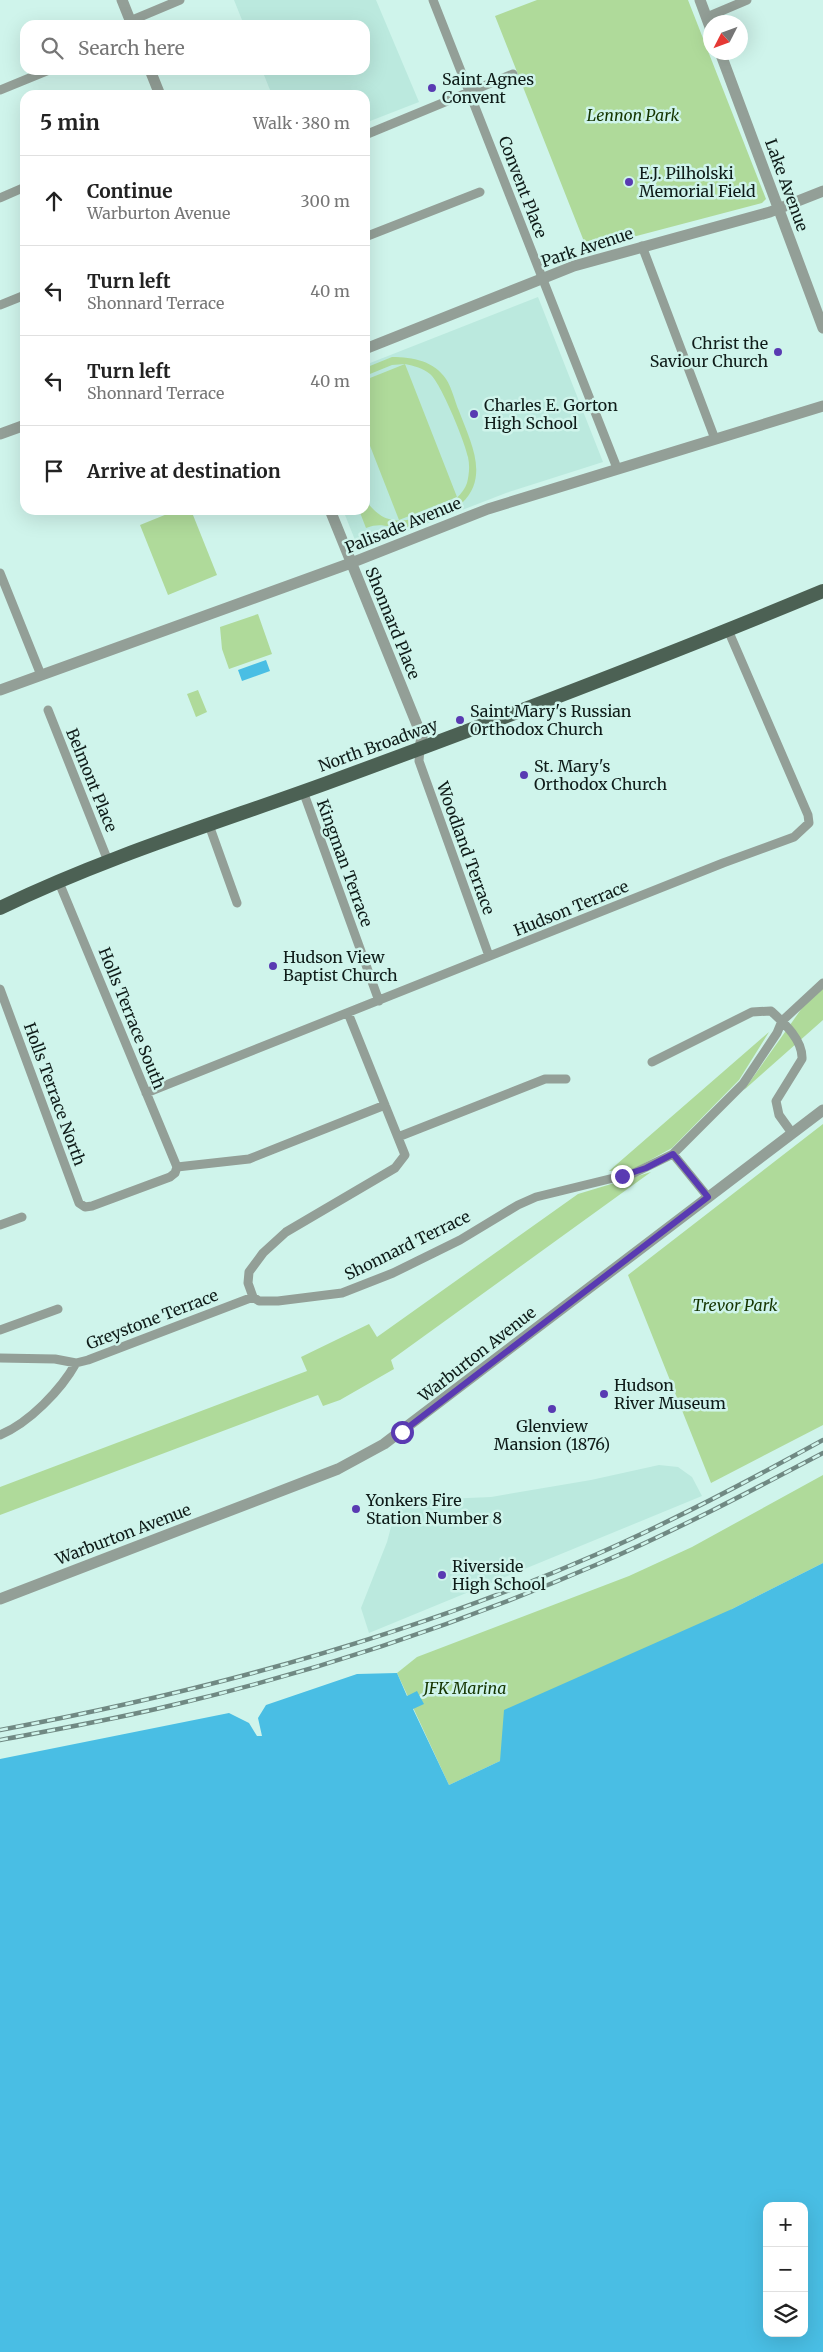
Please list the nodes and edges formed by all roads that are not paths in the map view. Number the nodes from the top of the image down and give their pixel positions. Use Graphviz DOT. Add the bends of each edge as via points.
graph roads {
  1 [pos="122,0"];
  2 [pos="180,0"];
  3 [pos="433,0"];
  4 [pos="700,0"];
  5 [pos="748,0"];
  6 [pos="706,15"];
  7 [pos="721,15"];
  8 [pos="130,20"];
  9 [pos="137,20"];
  10 [pos="723,60"];
  11 [pos="513,74"];
  12 [pos="37,75"];
  13 [pos="152,75"];
  14 [pos="0,90"];
  15 [pos="158,90"];
  16 [pos="470,92"];
  17 [pos="370,133"];
  18 [pos="20,189"];
  19 [pos="823,191"];
  20 [pos="480,192"];
  21 [pos="0,198"];
  22 [pos="779,209"];
  23 [pos="370,235"];
  24 [pos="642,246"];
  25 [pos="542,278"];
  26 [pos="20,297"];
  27 [pos="0,305"];
  28 [pos="823,328"];
  29 [pos="370,347"];
  30 [pos="823,406"];
  31 [pos="20,427"];
  32 [pos="0,434"];
  33 [pos="715,439"];
  34 [pos="617,468"];
  35 [pos="332,515"];
  36 [pos="351,564"];
  37 [pos="0,573"];
  38 [pos="823,591"];
  39 [pos="728,630"];
  40 [pos="41,675"];
  41 [pos="0,690"];
  42 [pos="48,710"];
  43 [pos="420,748"];
  44 [pos="303,792"];
  45 [pos="209,825"];
  46 [pos="108,861"];
  47 [pos="58,880"];
  48 [pos="237,903"];
  49 [pos="0,908"];
  50 [pos="489,956"];
  51 [pos="823,982"];
  52 [pos="0,988"];
  53 [pos="379,1001"];
  54 [pos="348,1013"];
  55 [pos="782,1021"];
  56 [pos="652,1062"];
  57 [pos="566,1079"];
  58 [pos="146,1093"];
  59 [pos="385,1105"];
  60 [pos="823,1110"];
  61 [pos="792,1133"];
  62 [pos="398,1137"];
  63 [pos="673,1154"];
  64 [pos="177,1167"];
  65 [pos="708,1197"];
  66 [pos="22,1217"];
  67 [pos="0,1225"];
  68 [pos="253,1297"];
  69 [pos="58,1309"];
  70 [pos="0,1330"];
  71 [pos="0,1358"];
  72 [pos="76,1363"];
  73 [pos="0,1435"];
  74 [pos="0,1599"];
  1 -- 8 [label="street"];
  2 -- 9 [label="street"];
  3 -- 16 [label="street, Convent Place"];
  4 -- 6 [label="street"];
  5 -- 7 [label="street"];
  10 -- 22 [label="street, Lake Avenue"];
  11 -- 16 [label="street"];
  12 -- 14 [label="street"];
  13 -- 15 [label="street"];
  16 -- 17 [label="street"];
  16 -- 25 [label="street, Convent Place"];
  18 -- 21 [label="street"];
  19 -- 22 [label="street, Park Avenue"];
  20 -- 23 [label="street"];
  22 -- 24 [label="street, Park Avenue"];
  22 -- 28 [label="street, Lake Avenue"];
  24 -- 25 [label="street, Park Avenue"];
  24 -- 33 [label="street"];
  25 -- 29 [label="street, Park Avenue"];
  25 -- 34 [label="street, Convent Place"];
  26 -- 27 [label="street"];
  30 -- 33 [label="street, Palisade Avenue"];
  31 -- 32 [label="street"];
  33 -- 34 [label="street, Palisade Avenue"];
  34 -- 36 [label="street, Palisade Avenue" via="488,509"];
  35 -- 36 [label="street, Shonnard Place"];
  36 -- 40 [label="street, Palisade Avenue"];
  36 -- 43 [label="street, Shonnard Place" via="422,737"];
  37 -- 40 [label="street"];
  38 -- 39 [label="main road, North Broadway"];
  39 -- 43 [label="main road, North Broadway"];
  39 -- 50 [label="street, Hudson Terrace" via="809,822 794,837"];
  40 -- 41 [label="street, Palisade Avenue"];
  42 -- 46 [label="street, Belmont Place"];
  43 -- 44 [label="main road, North Broadway"];
  43 -- 50 [label="street, Woodland Terrace" via="418,761"];
  44 -- 45 [label="main road, North Broadway"];
  44 -- 53 [label="street, Kingman Terrace"];
  45 -- 46 [label="main road, North Broadway"];
  45 -- 48 [label="street"];
  46 -- 47 [label="main road, North Broadway"];
  47 -- 49 [label="main road, North Broadway"];
  47 -- 58 [label="street, Holls Terrace South"];
  50 -- 53 [label="street, Hudson Terrace"];
  51 -- 55 [label="street, Shonnard Terrace"];
  52 -- 64 [label="street, Holls Terrace North" via="80,1203 92,1206 170,1177"];
  53 -- 54 [label="street, Hudson Terrace"];
  54 -- 58 [label="street, Hudson Terrace"];
  54 -- 59 [label="street"];
  55 -- 56 [label="street" via="771,1011 752,1012"];
  55 -- 61 [label="street" via="800,1044 802,1052 802,1059 776,1101 779,1115"];
  55 -- 63 [label="street, Shonnard Terrace" via="743,1084"];
  57 -- 62 [label="street" via="545,1079"];
  58 -- 64 [label="street, Holls Terrace South"];
  59 -- 62 [label="street"];
  59 -- 64 [label="street" via="249,1159"];
  60 -- 61 [label="street, Warburton Avenue"];
  61 -- 65 [label="street, Warburton Avenue"];
  62 -- 68 [label="street" via="405,1155 395,1168 296,1224 264,1253 249,1272 248,1283"];
  63 -- 65 [label="street"];
  63 -- 68 [label="street, Shonnard Terrace" via="634,1173 536,1196 460,1240 393,1273 342,1293 278,1301 259,1301"];
  65 -- 74 [label="street, Warburton Avenue" via="384,1444 338,1468"];
  66 -- 67 [label="street"];
  68 -- 72 [label="street, Greystone Terrace"];
  69 -- 70 [label="street"];
  71 -- 72 [label="street, Greystone Terrace" via="55,1359"];
  72 -- 73 [label="street" via="68,1377 28,1418"];
}
